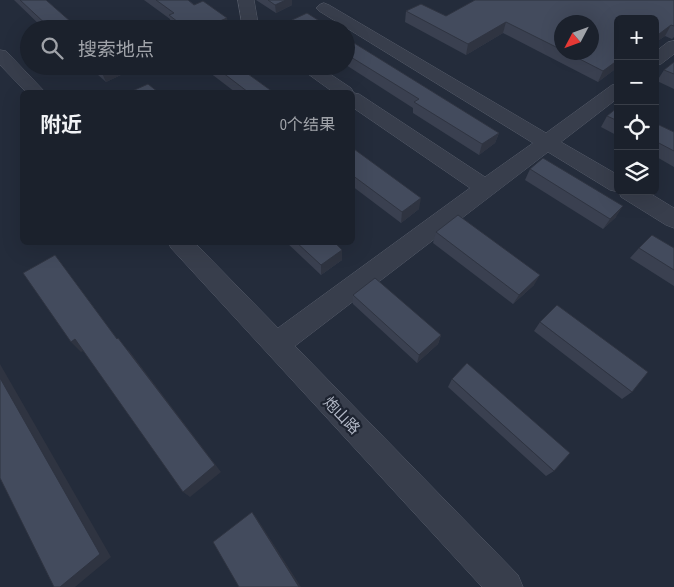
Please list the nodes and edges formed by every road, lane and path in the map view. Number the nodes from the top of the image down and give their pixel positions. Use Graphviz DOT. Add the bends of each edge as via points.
graph roads {
  1 [pos="246,0"];
  2 [pos="324,8"];
  3 [pos="249,20"];
  4 [pos="344,20"];
  5 [pos="355,27"];
  6 [pos="674,46"];
  7 [pos="0,55"];
  8 [pos="659,57"];
  9 [pos="320,75"];
  10 [pos="34,90"];
  11 [pos="342,90"];
  12 [pos="614,92"];
  13 [pos="355,100"];
  14 [pos="548,142"];
  15 [pos="614,183"];
  16 [pos="487,189"];
  17 [pos="635,195"];
  18 [pos="674,219"];
  19 [pos="182,245"];
  20 [pos="276,345"];
  21 [pos="506,587"];
  1 -- 3 [label="street"];
  2 -- 4 [label="street"];
  5 -- 14 [label="street"];
  6 -- 8 [label="street"];
  7 -- 10 [label="street"];
  9 -- 11 [label="street"];
  12 -- 14 [label="street"];
  13 -- 16 [label="street"];
  14 -- 15 [label="street"];
  14 -- 16 [label="street"];
  16 -- 20 [label="street"];
  17 -- 18 [label="street"];
  19 -- 20 [label="street, 炮山路"];
  20 -- 21 [label="street, 炮山路"];
}
